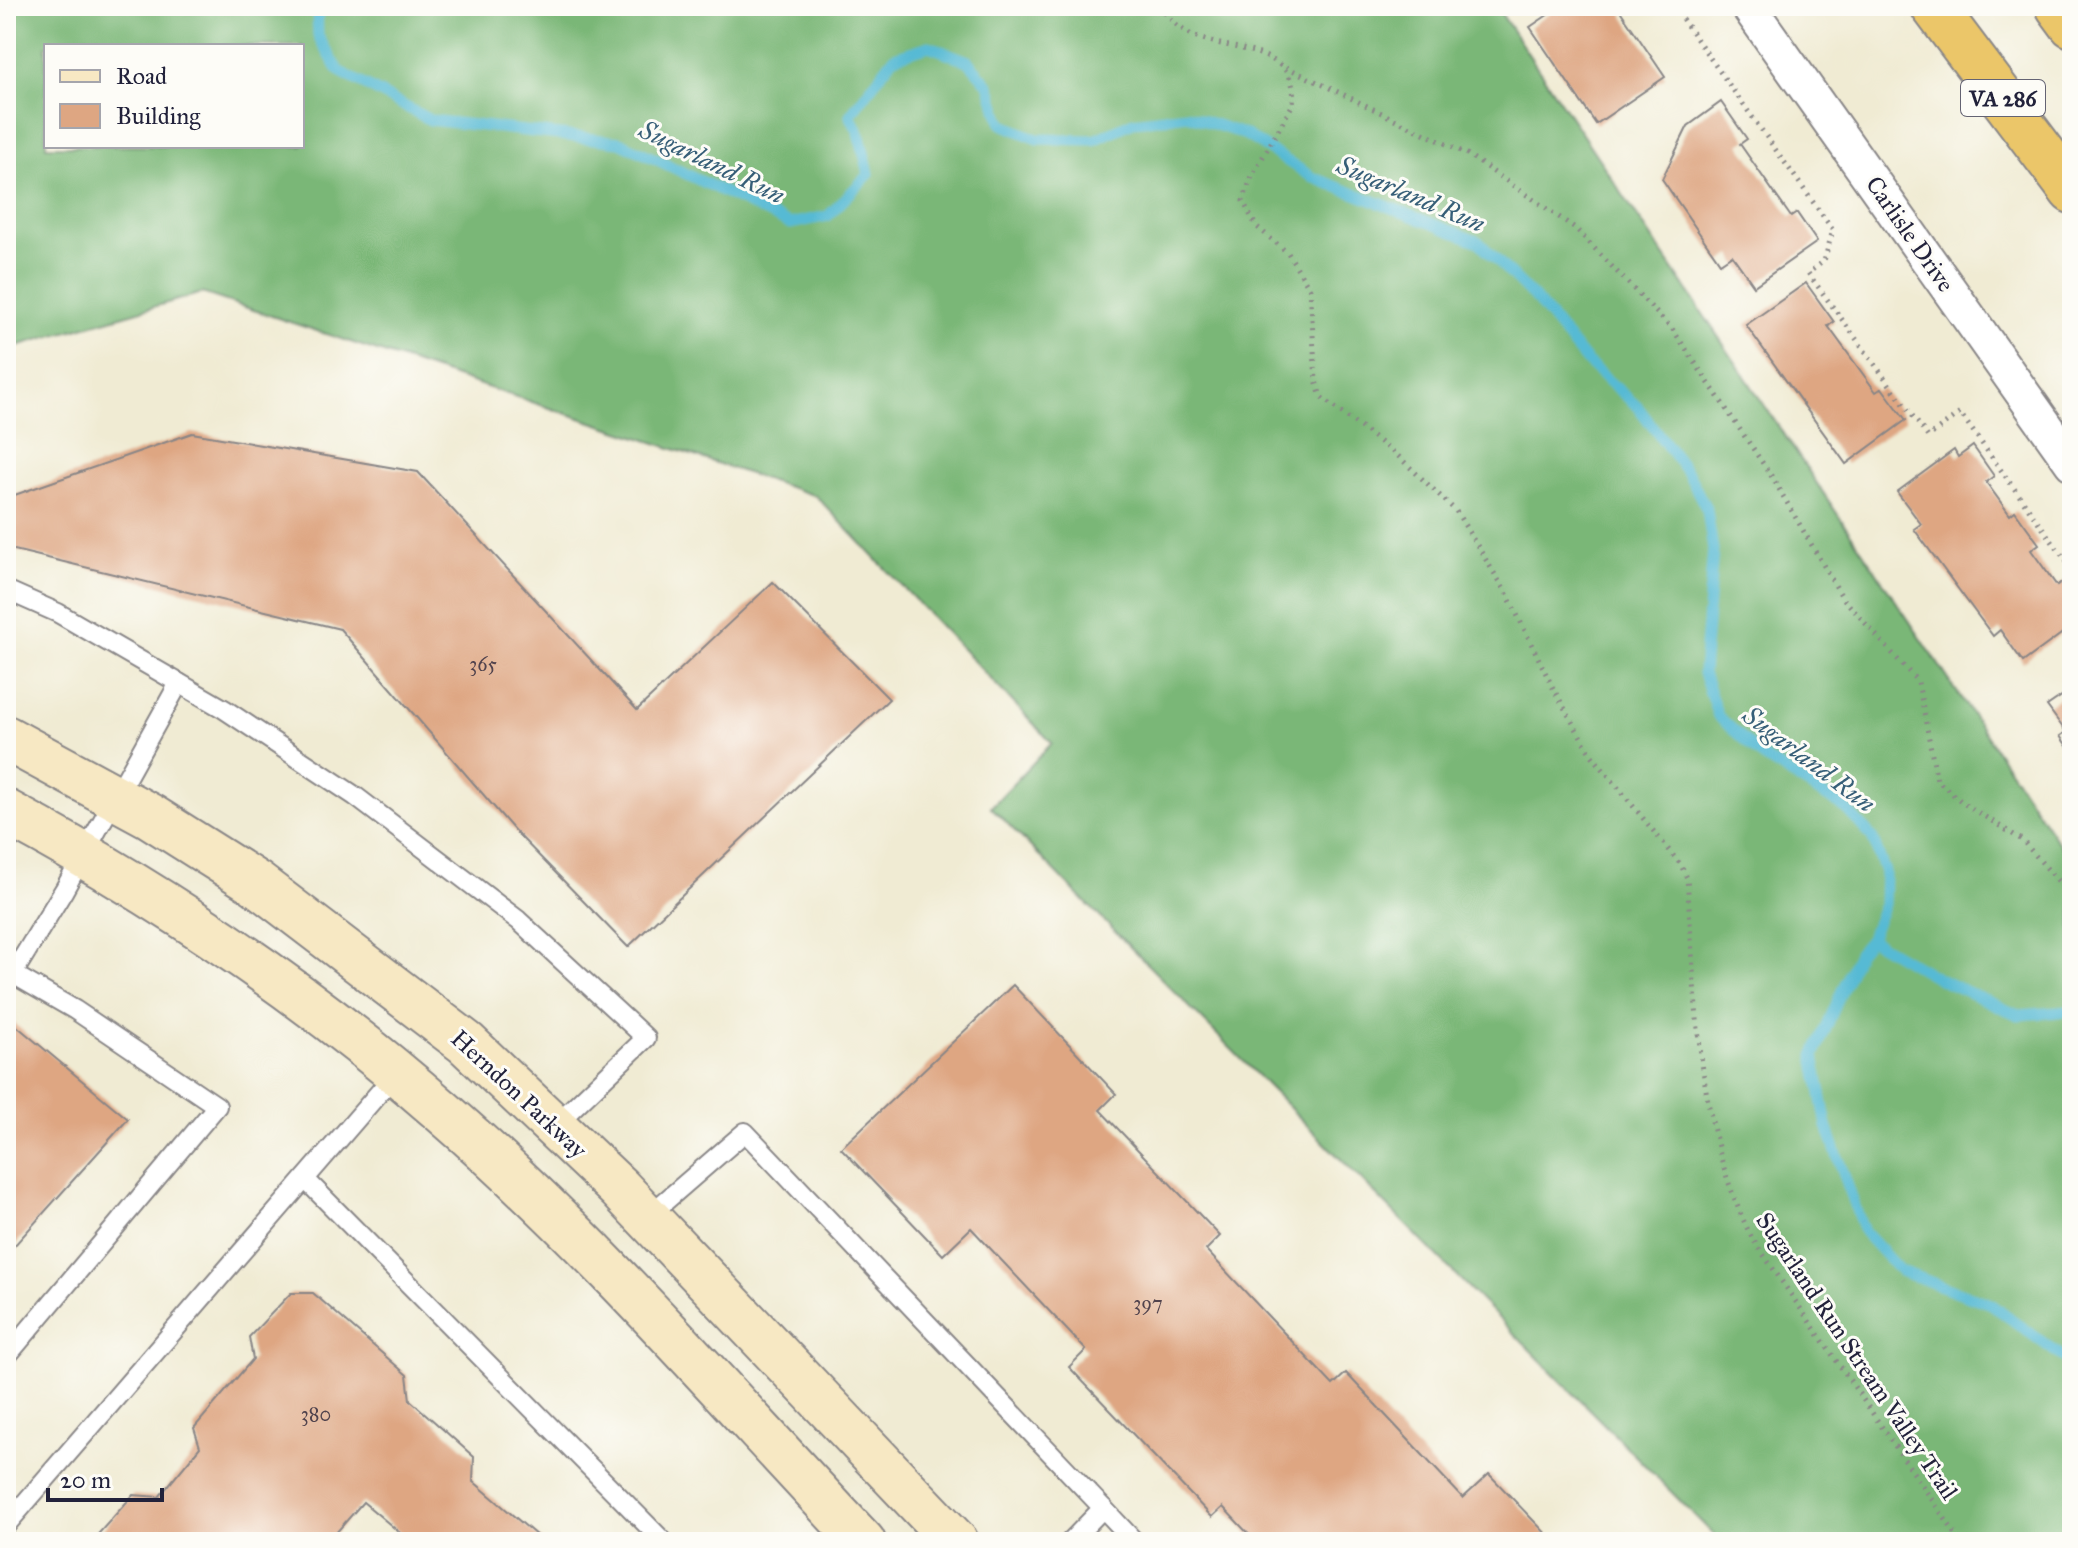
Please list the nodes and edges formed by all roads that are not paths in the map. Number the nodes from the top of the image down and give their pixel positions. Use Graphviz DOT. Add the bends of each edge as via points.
graph roads {
  1 [pos="1748,6"];
  2 [pos="1933,6"];
  3 [pos="2058,6"];
  4 [pos="2072,25"];
  5 [pos="2072,191"];
  6 [pos="2072,463"];
  7 [pos="6,590"];
  8 [pos="179,683"];
  9 [pos="6,738"];
  10 [pos="114,797"];
  11 [pos="6,812"];
  12 [pos="83,855"];
  13 [pos="10,971"];
  14 [pos="397,1072"];
  15 [pos="555,1125"];
  16 [pos="305,1179"];
  17 [pos="647,1217"];
  18 [pos="6,1357"];
  19 [pos="1103,1508"];
  20 [pos="6,1525"];
  21 [pos="664,1542"];
  22 [pos="863,1542"];
  23 [pos="956,1542"];
  24 [pos="1070,1542"];
  25 [pos="1135,1542"];
  1 -- 6 [label="street, Carlisle Drive"];
  2 -- 5 [label="highway, VA 286"];
  3 -- 4 [label="highway"];
  7 -- 8 [label="lane" via="58,613"];
  8 -- 10 [label="lane"];
  8 -- 15 [label="lane" via="368,806 518,920 646,1038"];
  9 -- 10 [label="main road, Herndon Parkway"];
  10 -- 12 [label="lane"];
  10 -- 15 [label="main road, Herndon Parkway" via="256,883 402,991"];
  11 -- 12 [label="main road"];
  12 -- 13 [label="lane"];
  12 -- 14 [label="main road" via="228,947"];
  13 -- 18 [label="lane" via="217,1106"];
  14 -- 16 [label="lane"];
  14 -- 22 [label="main road" via="604,1267"];
  15 -- 17 [label="main road, Herndon Parkway"];
  16 -- 20 [label="lane"];
  16 -- 21 [label="lane"];
  17 -- 19 [label="lane" via="745,1132"];
  17 -- 23 [label="main road, Herndon Parkway"];
  19 -- 24 [label="lane"];
  19 -- 25 [label="lane"];
}
